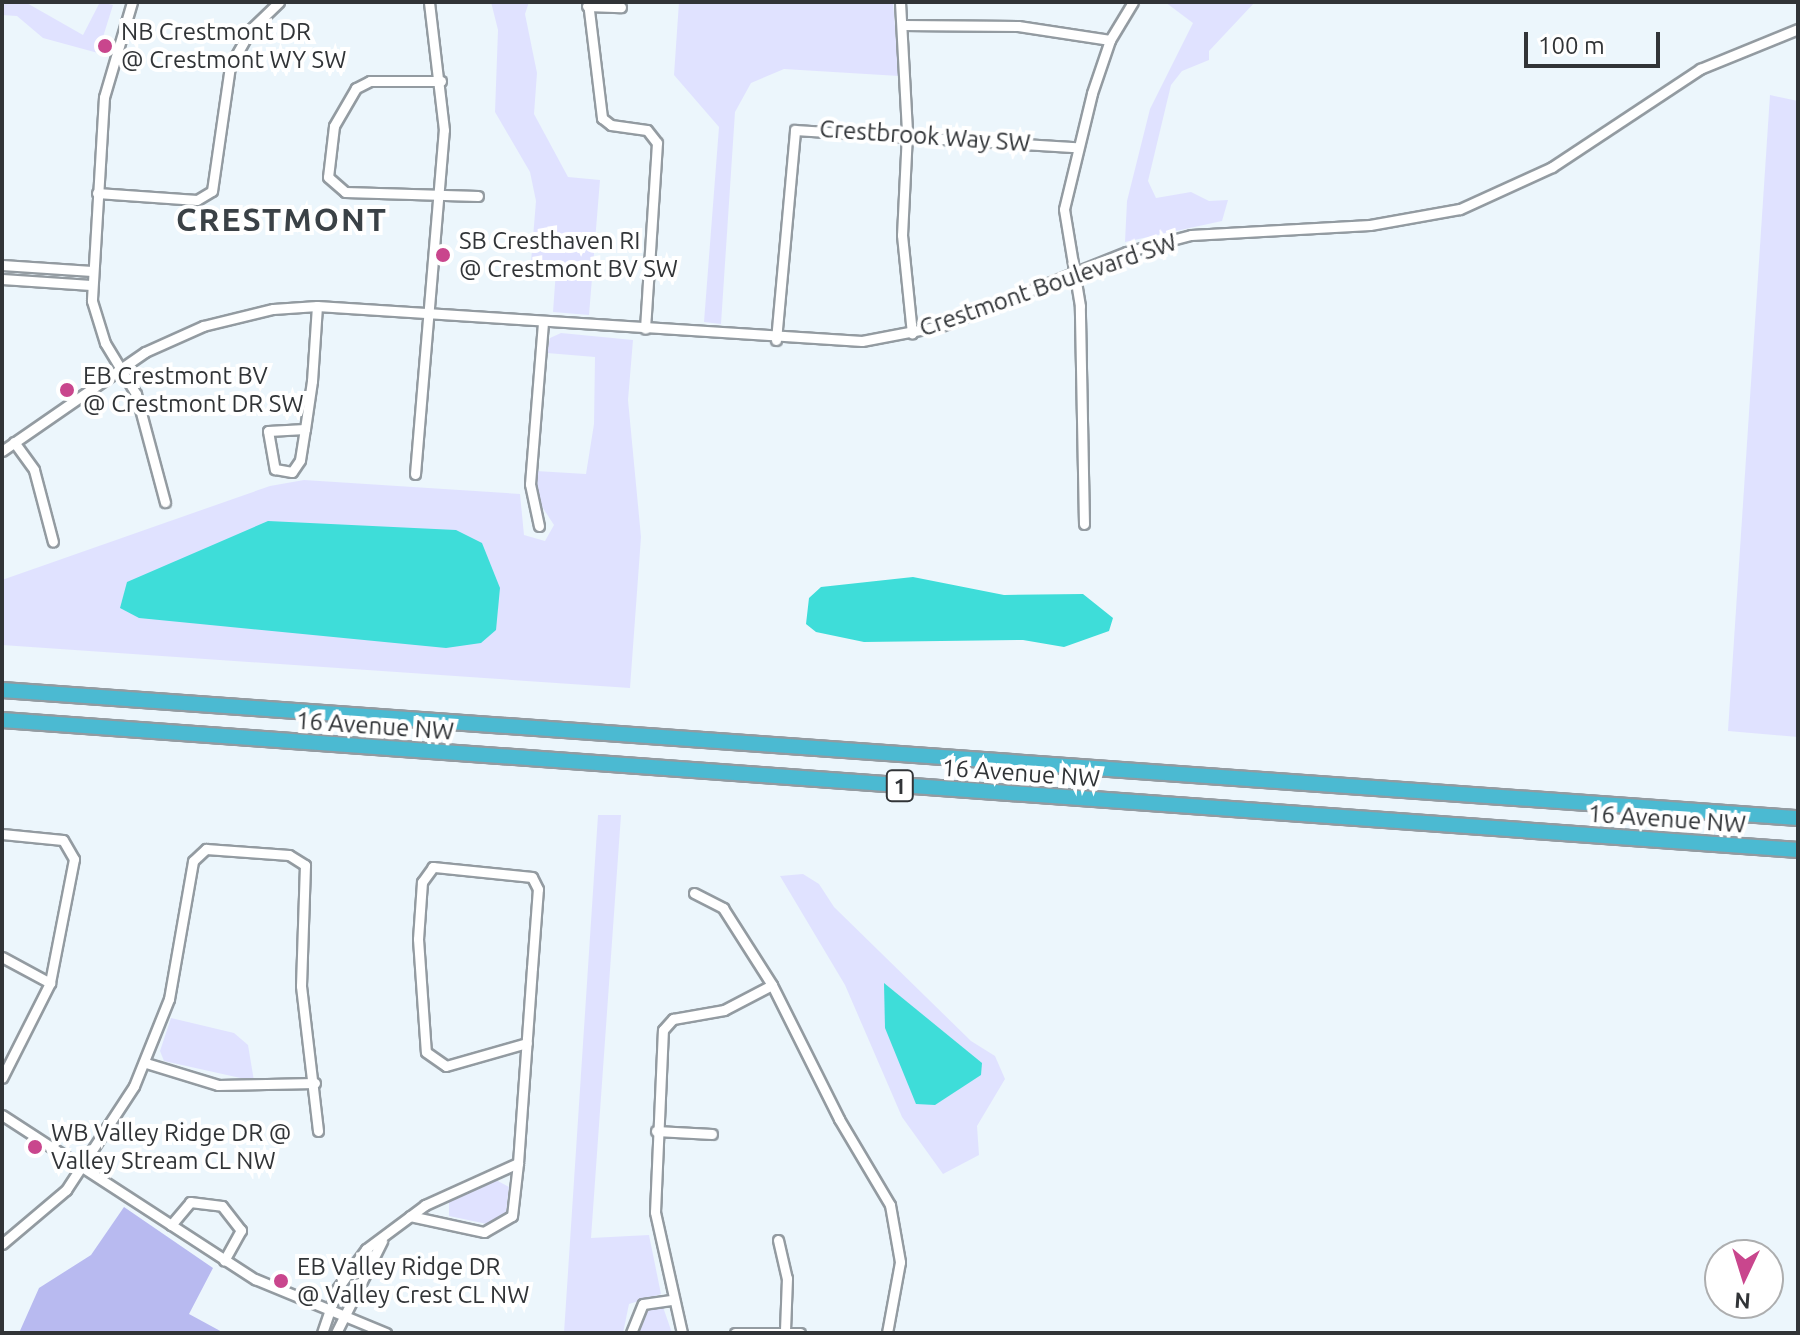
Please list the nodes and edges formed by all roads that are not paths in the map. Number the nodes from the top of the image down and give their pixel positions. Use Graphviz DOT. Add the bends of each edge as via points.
graph roads {
  1 [pos="132,2"];
  2 [pos="279,2"];
  3 [pos="429,2"];
  4 [pos="900,2"];
  5 [pos="1133,2"];
  6 [pos="588,4"];
  7 [pos="621,7"];
  8 [pos="903,25"];
  9 [pos="1798,29"];
  10 [pos="1110,40"];
  11 [pos="441,81"];
  12 [pos="907,133"];
  13 [pos="1075,147"];
  14 [pos="97,193"];
  15 [pos="478,196"];
  16 [pos="440,198"];
  17 [pos="2,265"];
  18 [pos="92,271"];
  19 [pos="1075,273"];
  20 [pos="2,279"];
  21 [pos="91,285"];
  22 [pos="317,306"];
  23 [pos="432,314"];
  24 [pos="543,322"];
  25 [pos="645,329"];
  26 [pos="912,333"];
  27 [pos="776,340"];
  28 [pos="121,368"];
  29 [pos="305,429"];
  30 [pos="14,442"];
  31 [pos="2,451"];
  32 [pos="415,474"];
  33 [pos="165,502"];
  34 [pos="1084,524"];
  35 [pos="539,526"];
  36 [pos="53,542"];
  37 [pos="2,690"];
  38 [pos="2,720"];
  39 [pos="1798,818"];
  40 [pos="2,834"];
  41 [pos="1798,850"];
  42 [pos="694,893"];
  43 [pos="2,957"];
  44 [pos="50,983"];
  45 [pos="772,985"];
  46 [pos="527,1043"];
  47 [pos="146,1063"];
  48 [pos="2,1078"];
  49 [pos="315,1083"];
  50 [pos="2,1115"];
  51 [pos="318,1131"];
  52 [pos="656,1131"];
  53 [pos="712,1134"];
  54 [pos="518,1163"];
  55 [pos="84,1164"];
  56 [pos="410,1216"];
  57 [pos="171,1225"];
  58 [pos="778,1240"];
  59 [pos="382,1241"];
  60 [pos="2,1244"];
  61 [pos="224,1261"];
  62 [pos="673,1300"];
  63 [pos="328,1313"];
  64 [pos="341,1318"];
  65 [pos="785,1330"];
  66 [pos="322,1333"];
  67 [pos="336,1333"];
  68 [pos="386,1333"];
  69 [pos="631,1333"];
  70 [pos="682,1333"];
  71 [pos="735,1333"];
  72 [pos="800,1333"];
  73 [pos="887,1333"];
  1 -- 14 [label="street" via="106,78"];
  2 -- 14 [label="street" via="239,47 225,81 212,191 197,200"];
  3 -- 11 [label="street"];
  4 -- 8 [label="street"];
  5 -- 10 [label="street"];
  6 -- 7 [label="street"];
  6 -- 25 [label="street" via="602,118 611,125 647,130 657,143"];
  8 -- 10 [label="street" via="1018,26"];
  8 -- 12 [label="street"];
  9 -- 19 [label="street, Crestmont Boulevard SW" via="1687,76 1552,167 1488,200 1391,223 1191,235"];
  10 -- 13 [label="street"];
  11 -- 16 [label="street"];
  11 -- 16 [label="street" via="370,81 356,88 334,126 327,173 345,192"];
  12 -- 13 [label="street, Crestbrook Way SW"];
  12 -- 26 [label="street" via="902,235"];
  12 -- 27 [label="street, Crestbrook Way SW" via="795,130"];
  13 -- 19 [label="street" via="1064,209"];
  14 -- 18 [label="street"];
  15 -- 16 [label="street"];
  16 -- 23 [label="street"];
  17 -- 18 [label="street"];
  18 -- 21 [label="street"];
  19 -- 26 [label="street, Crestmont Boulevard SW"];
  19 -- 34 [label="street"];
  20 -- 21 [label="street"];
  21 -- 28 [label="street" via="99,329"];
  22 -- 23 [label="street, Crestmont Boulevard SW"];
  22 -- 28 [label="street, Crestmont Boulevard SW" via="203,326"];
  22 -- 29 [label="street"];
  23 -- 24 [label="street, Crestmont Boulevard SW"];
  23 -- 32 [label="street"];
  24 -- 25 [label="street, Crestmont Boulevard SW"];
  24 -- 35 [label="street" via="530,484"];
  25 -- 27 [label="street, Crestmont Boulevard SW"];
  26 -- 27 [label="street, Crestmont Boulevard SW" via="850,342"];
  28 -- 30 [label="street, Crestmont Boulevard SW"];
  28 -- 33 [label="street" via="141,407"];
  29 -- 29 [label="street" via="268,431 265,443 275,469 289,473 298,467"];
  30 -- 31 [label="street, Crestmont Boulevard SW"];
  30 -- 36 [label="street" via="34,470"];
  37 -- 39 [label="highway, 16 Avenue NW / 1"];
  38 -- 41 [label="highway, 16 Avenue NW / 1"];
  40 -- 44 [label="street" via="58,838 73,851"];
  42 -- 45 [label="street" via="723,908"];
  43 -- 44 [label="street"];
  44 -- 48 [label="street"];
  45 -- 52 [label="street" via="724,1010 677,1018 665,1026"];
  45 -- 73 [label="street" via="894,1216 899,1276"];
  46 -- 46 [label="street" via="446,1066 426,1052 418,939 422,882 433,867 521,871 535,881"];
  46 -- 54 [label="street"];
  47 -- 49 [label="street" via="218,1085"];
  47 -- 49 [label="street" via="173,983 196,855 206,849 289,855 303,861 307,874 301,986"];
  47 -- 55 [label="street"];
  49 -- 51 [label="street"];
  50 -- 55 [label="street"];
  52 -- 53 [label="street"];
  52 -- 62 [label="street" via="655,1212"];
  54 -- 56 [label="street"];
  54 -- 56 [label="street" via="514,1211 500,1228 484,1232"];
  55 -- 57 [label="street"];
  55 -- 60 [label="street" via="50,1206"];
  56 -- 59 [label="street"];
  57 -- 61 [label="street"];
  57 -- 61 [label="street" via="190,1202 222,1206 241,1230"];
  58 -- 65 [label="street" via="787,1278"];
  59 -- 63 [label="street" via="346,1272"];
  59 -- 64 [label="street"];
  61 -- 63 [label="street"];
  62 -- 69 [label="street" via="643,1304"];
  62 -- 70 [label="street"];
  63 -- 64 [label="street"];
  63 -- 66 [label="street"];
  64 -- 67 [label="street"];
  64 -- 68 [label="street"];
  65 -- 71 [label="street"];
  65 -- 72 [label="street"];
}
